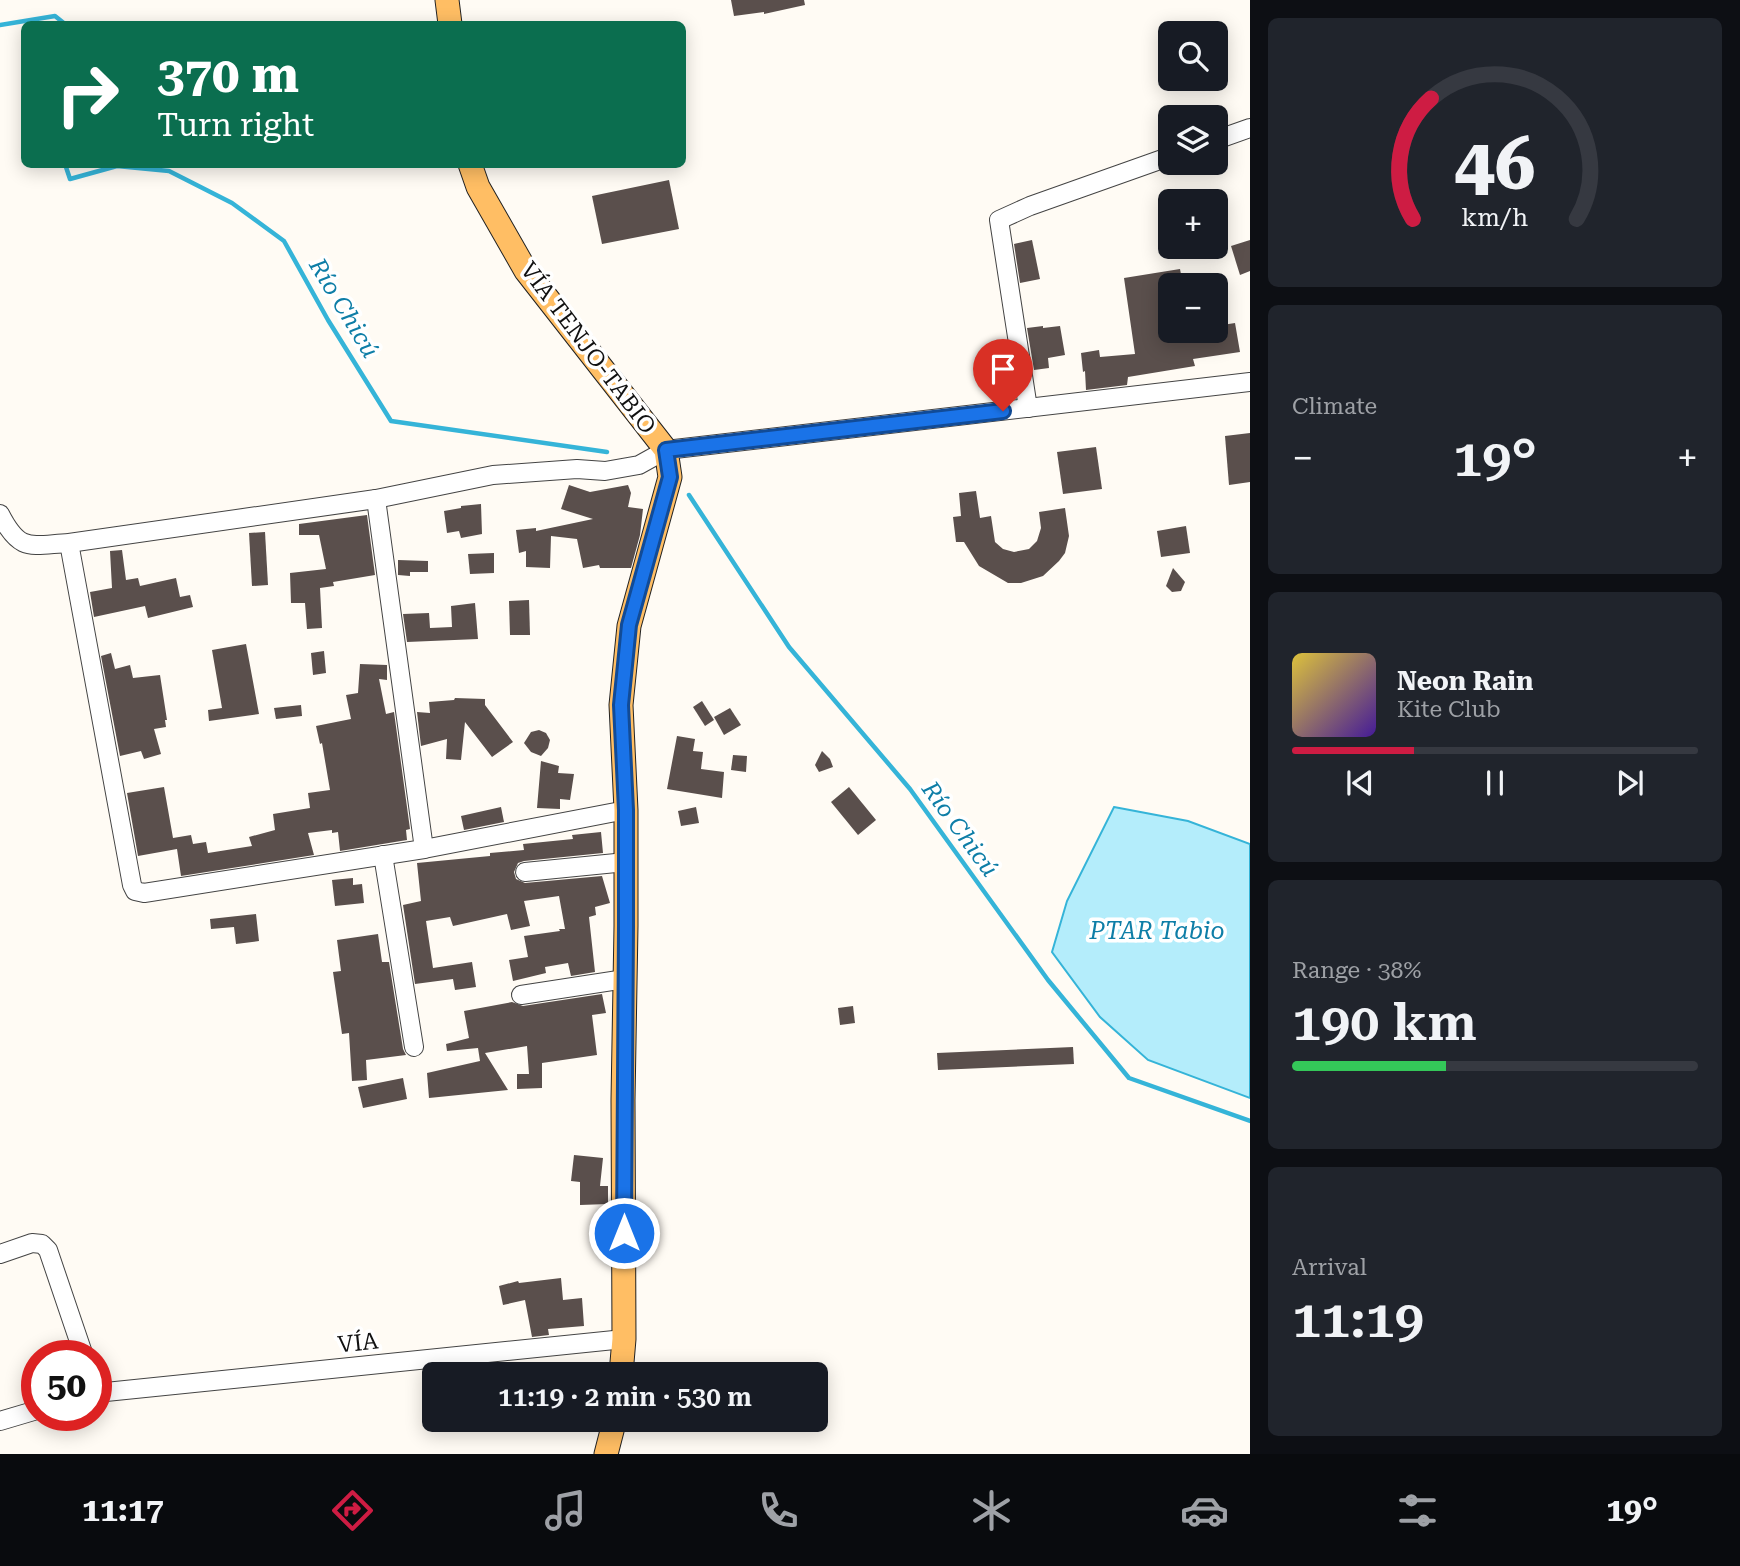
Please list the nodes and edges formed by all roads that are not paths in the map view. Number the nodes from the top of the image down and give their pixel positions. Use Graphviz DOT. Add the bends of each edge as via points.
graph roads {
  1 [pos="447,0"];
  2 [pos="450,21"];
  3 [pos="1250,128"];
  4 [pos="1228,136"];
  5 [pos="1158,161"];
  6 [pos="471,168"];
  7 [pos="1250,382"];
  8 [pos="1028,408"];
  9 [pos="666,450"];
  10 [pos="376,499"];
  11 [pos="0,514"];
  12 [pos="69,543"];
  13 [pos="626,810"];
  14 [pos="424,849"];
  15 [pos="383,855"];
  16 [pos="626,862"];
  17 [pos="525,872"];
  18 [pos="625,979"];
  19 [pos="521,995"];
  20 [pos="414,1047"];
  21 [pos="0,1254"];
  22 [pos="624,1339"];
  23 [pos="79,1340"];
  24 [pos="622,1362"];
  25 [pos="112,1390"];
  26 [pos="21,1415"];
  27 [pos="0,1421"];
  28 [pos="612,1432"];
  29 [pos="606,1454"];
  1 -- 2 [label="main road"];
  3 -- 4 [label="street"];
  5 -- 8 [label="street" via="999,220"];
  6 -- 9 [label="main road, VÍA TENJO-TABIO" via="526,271"];
  7 -- 8 [label="street"];
  8 -- 9 [label="street"];
  9 -- 10 [label="street" via="639,466 493,475"];
  9 -- 13 [label="main road, VÍA TENJO-TABIO" via="670,477 625,652 621,705"];
  10 -- 12 [label="street"];
  10 -- 14 [label="street"];
  11 -- 12 [label="street" via="17,541"];
  12 -- 15 [label="street" via="135,891"];
  13 -- 14 [label="street"];
  13 -- 16 [label="main road, VÍA TENJO-TABIO"];
  14 -- 15 [label="street"];
  15 -- 20 [label="street"];
  16 -- 17 [label="street"];
  16 -- 18 [label="main road, VÍA TENJO-TABIO"];
  18 -- 19 [label="street"];
  18 -- 22 [label="main road, VÍA TENJO-TABIO"];
  21 -- 23 [label="street" via="32,1243 48,1250"];
  22 -- 24 [label="main road, VÍA TENJO-TABIO"];
  22 -- 25 [label="street, VÍA"];
  26 -- 27 [label="street"];
  28 -- 29 [label="main road"];
}
